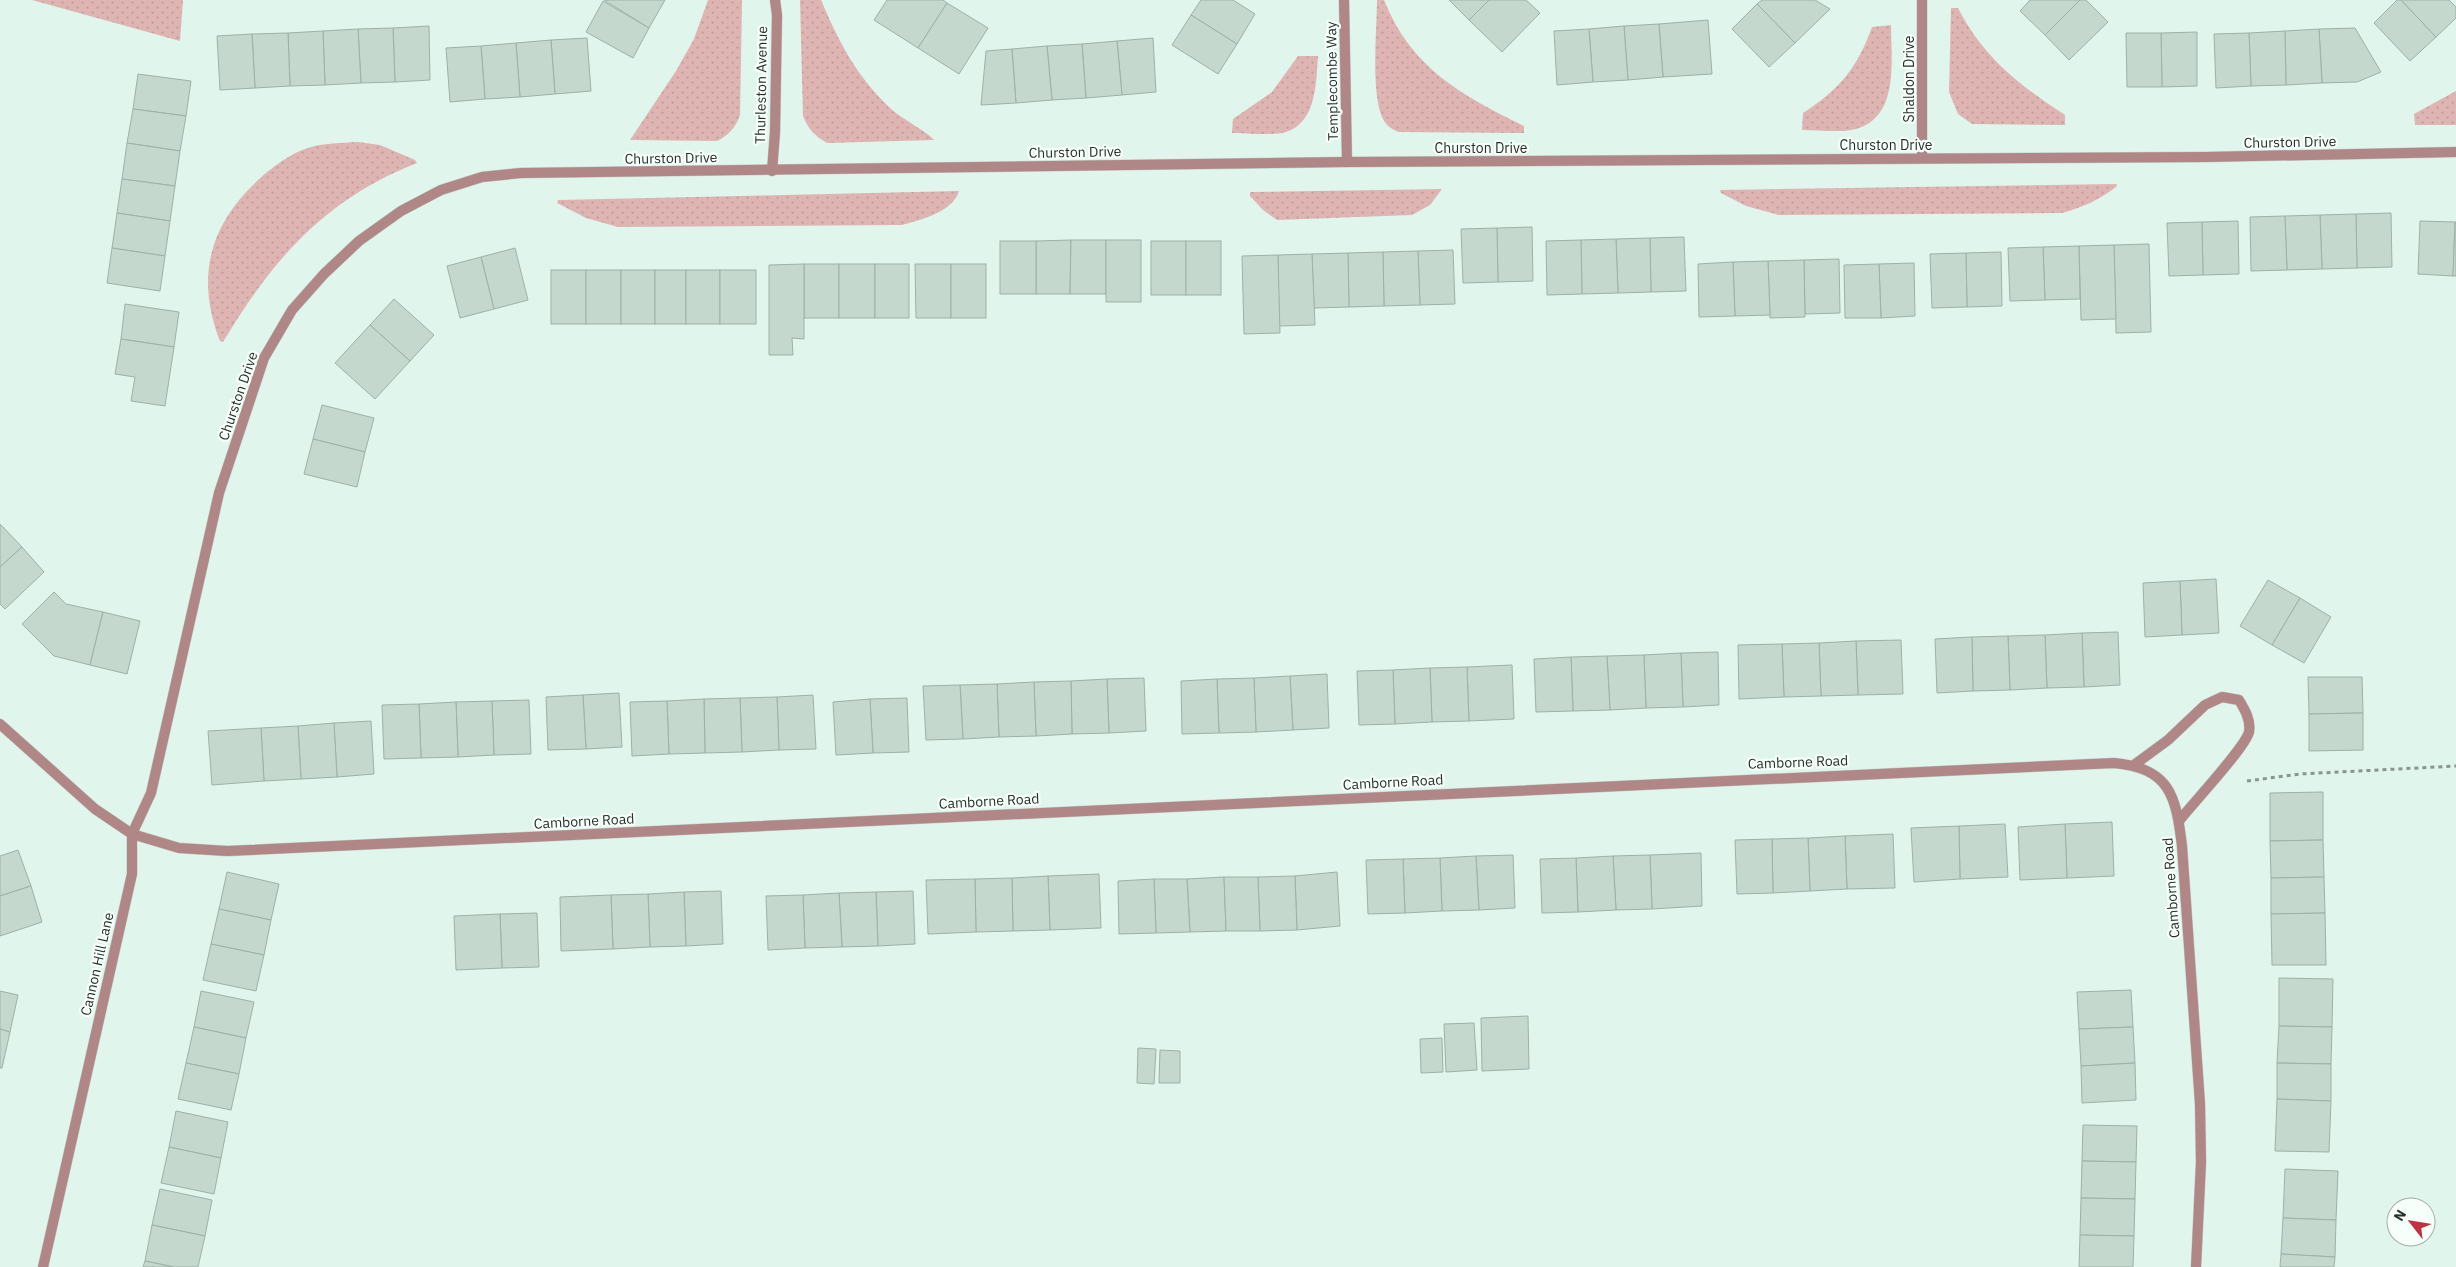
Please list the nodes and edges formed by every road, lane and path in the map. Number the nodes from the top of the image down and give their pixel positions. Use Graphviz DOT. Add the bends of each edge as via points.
graph roads {
  1 [pos="775,0"];
  2 [pos="1344,0"];
  3 [pos="1922,0"];
  4 [pos="2456,152"];
  5 [pos="1922,158"];
  6 [pos="1347,162"];
  7 [pos="772,171"];
  8 [pos="0,724"];
  9 [pos="2134,765"];
  10 [pos="2456,766"];
  11 [pos="2207,786"];
  12 [pos="2179,820"];
  13 [pos="132,834"];
  14 [pos="43,1267"];
  15 [pos="2196,1267"];
  1 -- 7 [label="street, Thurleston Avenue"];
  2 -- 6 [label="street, Templecombe Way"];
  3 -- 5 [label="street, Shaldon Drive"];
  4 -- 5 [label="street, Churston Drive"];
  5 -- 6 [label="street, Churston Drive"];
  6 -- 7 [label="street, Churston Drive"];
  7 -- 13 [label="street, Churston Drive" via="521,173 482,177 441,190 401,211 359,242 324,274 292,310 264,358 219,493 151,792"];
  8 -- 13 [label="street" via="95,809"];
  9 -- 11 [label="street" via="2168,740 2205,704 2222,696 2239,700 2248,715 2248,733 2240,749"];
  9 -- 12 [label="street, Camborne Road" via="2150,771 2169,789"];
  9 -- 13 [label="street, Camborne Road" via="2114,762 1727,779 227,851 179,848"];
  10 -- 11 [label="path" via="2300,774"];
  11 -- 12 [label="street"];
  12 -- 15 [label="street, Camborne Road" via="2200,1104"];
  13 -- 14 [label="street, Cannon Hill Lane" via="132,874"];
}
